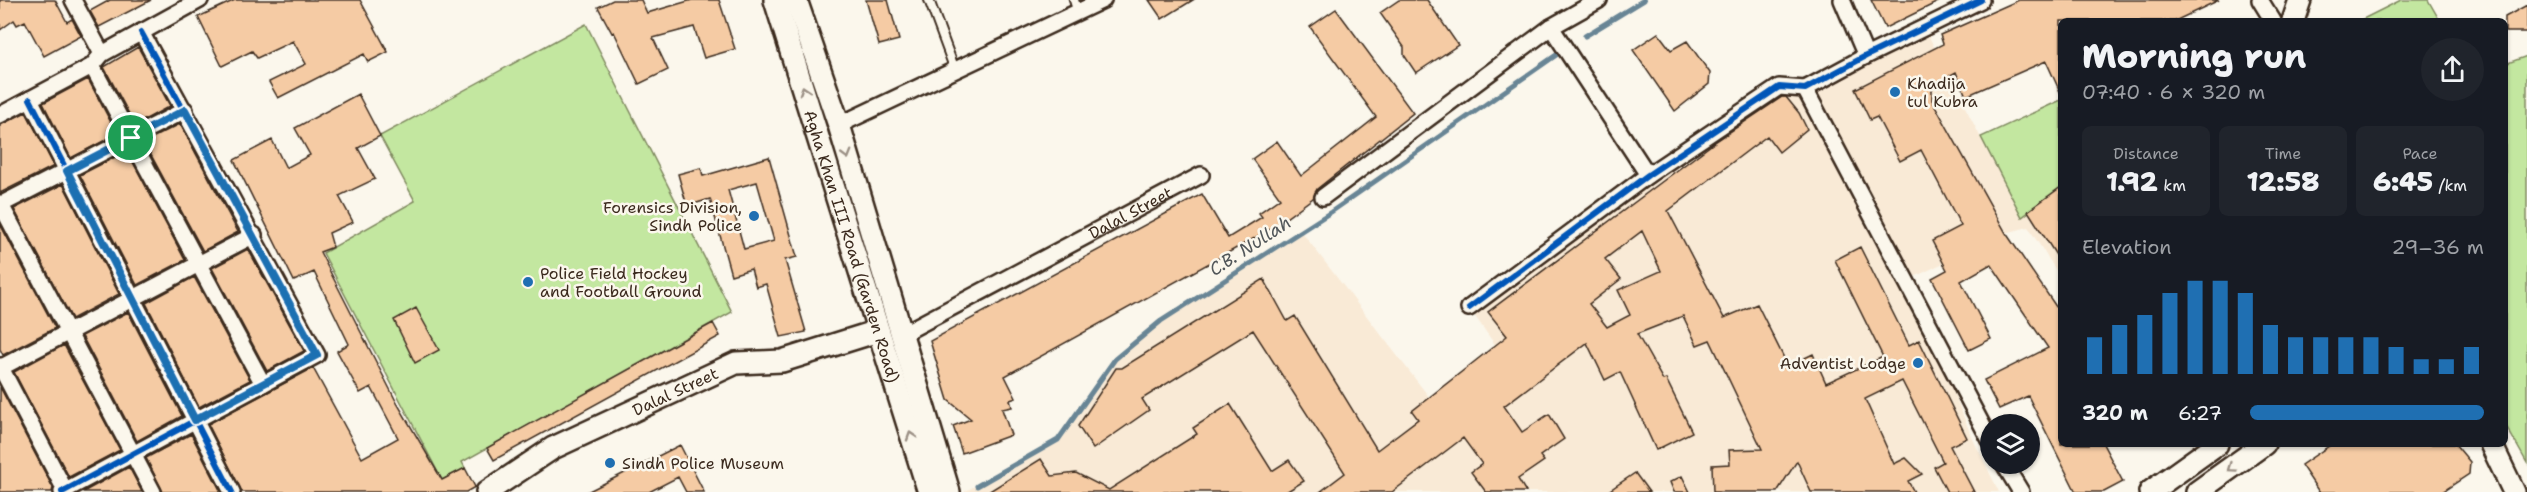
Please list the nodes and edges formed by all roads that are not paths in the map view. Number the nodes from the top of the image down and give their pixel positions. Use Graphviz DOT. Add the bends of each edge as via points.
graph roads {
  1 [pos="73,0"];
  2 [pos="200,0"];
  3 [pos="775,0"];
  4 [pos="796,0"];
  5 [pos="929,0"];
  6 [pos="1103,0"];
  7 [pos="1599,0"];
  8 [pos="1842,0"];
  9 [pos="1981,0"];
  10 [pos="2260,0"];
  11 [pos="2300,0"];
  12 [pos="1076,6"];
  13 [pos="2270,18"];
  14 [pos="2295,18"];
  15 [pos="1551,27"];
  16 [pos="141,32"];
  17 [pos="102,54"];
  18 [pos="1866,56"];
  19 [pos="92,66"];
  20 [pos="956,70"];
  21 [pos="1805,89"];
  22 [pos="30,99"];
  23 [pos="185,110"];
  24 [pos="0,116"];
  25 [pos="839,125"];
  26 [pos="131,138"];
  27 [pos="67,171"];
  28 [pos="1201,175"];
  29 [pos="1648,175"];
  30 [pos="1323,197"];
  31 [pos="0,205"];
  32 [pos="254,235"];
  33 [pos="198,265"];
  34 [pos="132,299"];
  35 [pos="1469,308"];
  36 [pos="878,331"];
  37 [pos="69,332"];
  38 [pos="900,335"];
  39 [pos="0,368"];
  40 [pos="263,384"];
  41 [pos="195,420"];
  42 [pos="1980,421"];
  43 [pos="2213,447"];
  44 [pos="2260,447"];
  45 [pos="2492,447"];
  46 [pos="133,454"];
  47 [pos="2010,474"];
  48 [pos="64,491"];
  49 [pos="489,491"];
  50 [pos="153,492"];
  51 [pos="232,492"];
  52 [pos="929,492"];
  53 [pos="949,492"];
  54 [pos="2021,492"];
  55 [pos="2150,492"];
  56 [pos="2197,492"];
  57 [pos="2514,492"];
  1 -- 17 [label="street"];
  2 -- 16 [label="street"];
  36 -- 3 [label="main road, Agha Khan III Road (Garden Road), one-way"];
  4 -- 25 [label="main road, Agha Khan III Road (Garden Road)"];
  5 -- 20 [label="lane"];
  6 -- 12 [label="street"];
  7 -- 15 [label="street"];
  8 -- 18 [label="street"];
  9 -- 18 [label="street"];
  10 -- 13 [label="street"];
  11 -- 14 [label="main road"];
  12 -- 20 [label="street"];
  15 -- 29 [label="street"];
  15 -- 30 [label="street"];
  16 -- 17 [label="street"];
  16 -- 23 [label="street"];
  17 -- 19 [label="street"];
  18 -- 21 [label="street"];
  19 -- 22 [label="street"];
  19 -- 26 [label="street"];
  20 -- 25 [label="street"];
  21 -- 29 [label="street" via="1779,87"];
  21 -- 42 [label="street"];
  22 -- 24 [label="street"];
  22 -- 27 [label="street"];
  23 -- 26 [label="street"];
  23 -- 32 [label="street"];
  25 -- 38 [label="main road, Agha Khan III Road (Garden Road), one-way"];
  26 -- 27 [label="street"];
  26 -- 33 [label="street"];
  27 -- 31 [label="street"];
  27 -- 34 [label="street"];
  28 -- 38 [label="street, Dalal Street"];
  29 -- 35 [label="street"];
  31 -- 37 [label="street"];
  32 -- 33 [label="street"];
  32 -- 40 [label="street" via="317,355"];
  33 -- 34 [label="street"];
  33 -- 40 [label="street"];
  34 -- 37 [label="street"];
  34 -- 41 [label="street"];
  36 -- 49 [label="main road, Dalal Street" via="782,361 736,363 553,448"];
  52 -- 36 [label="main road, Agha Khan III Road (Garden Road), one-way"];
  37 -- 39 [label="street"];
  37 -- 46 [label="street"];
  38 -- 53 [label="main road, Agha Khan III Road (Garden Road)"];
  39 -- 48 [label="street"];
  40 -- 41 [label="street"];
  41 -- 46 [label="street"];
  41 -- 51 [label="street"];
  43 -- 55 [label="main road"];
  44 -- 56 [label="main road, one-way"];
  45 -- 57 [label="main road"];
  46 -- 48 [label="street"];
  46 -- 50 [label="street"];
  47 -- 54 [label="street"];
}
